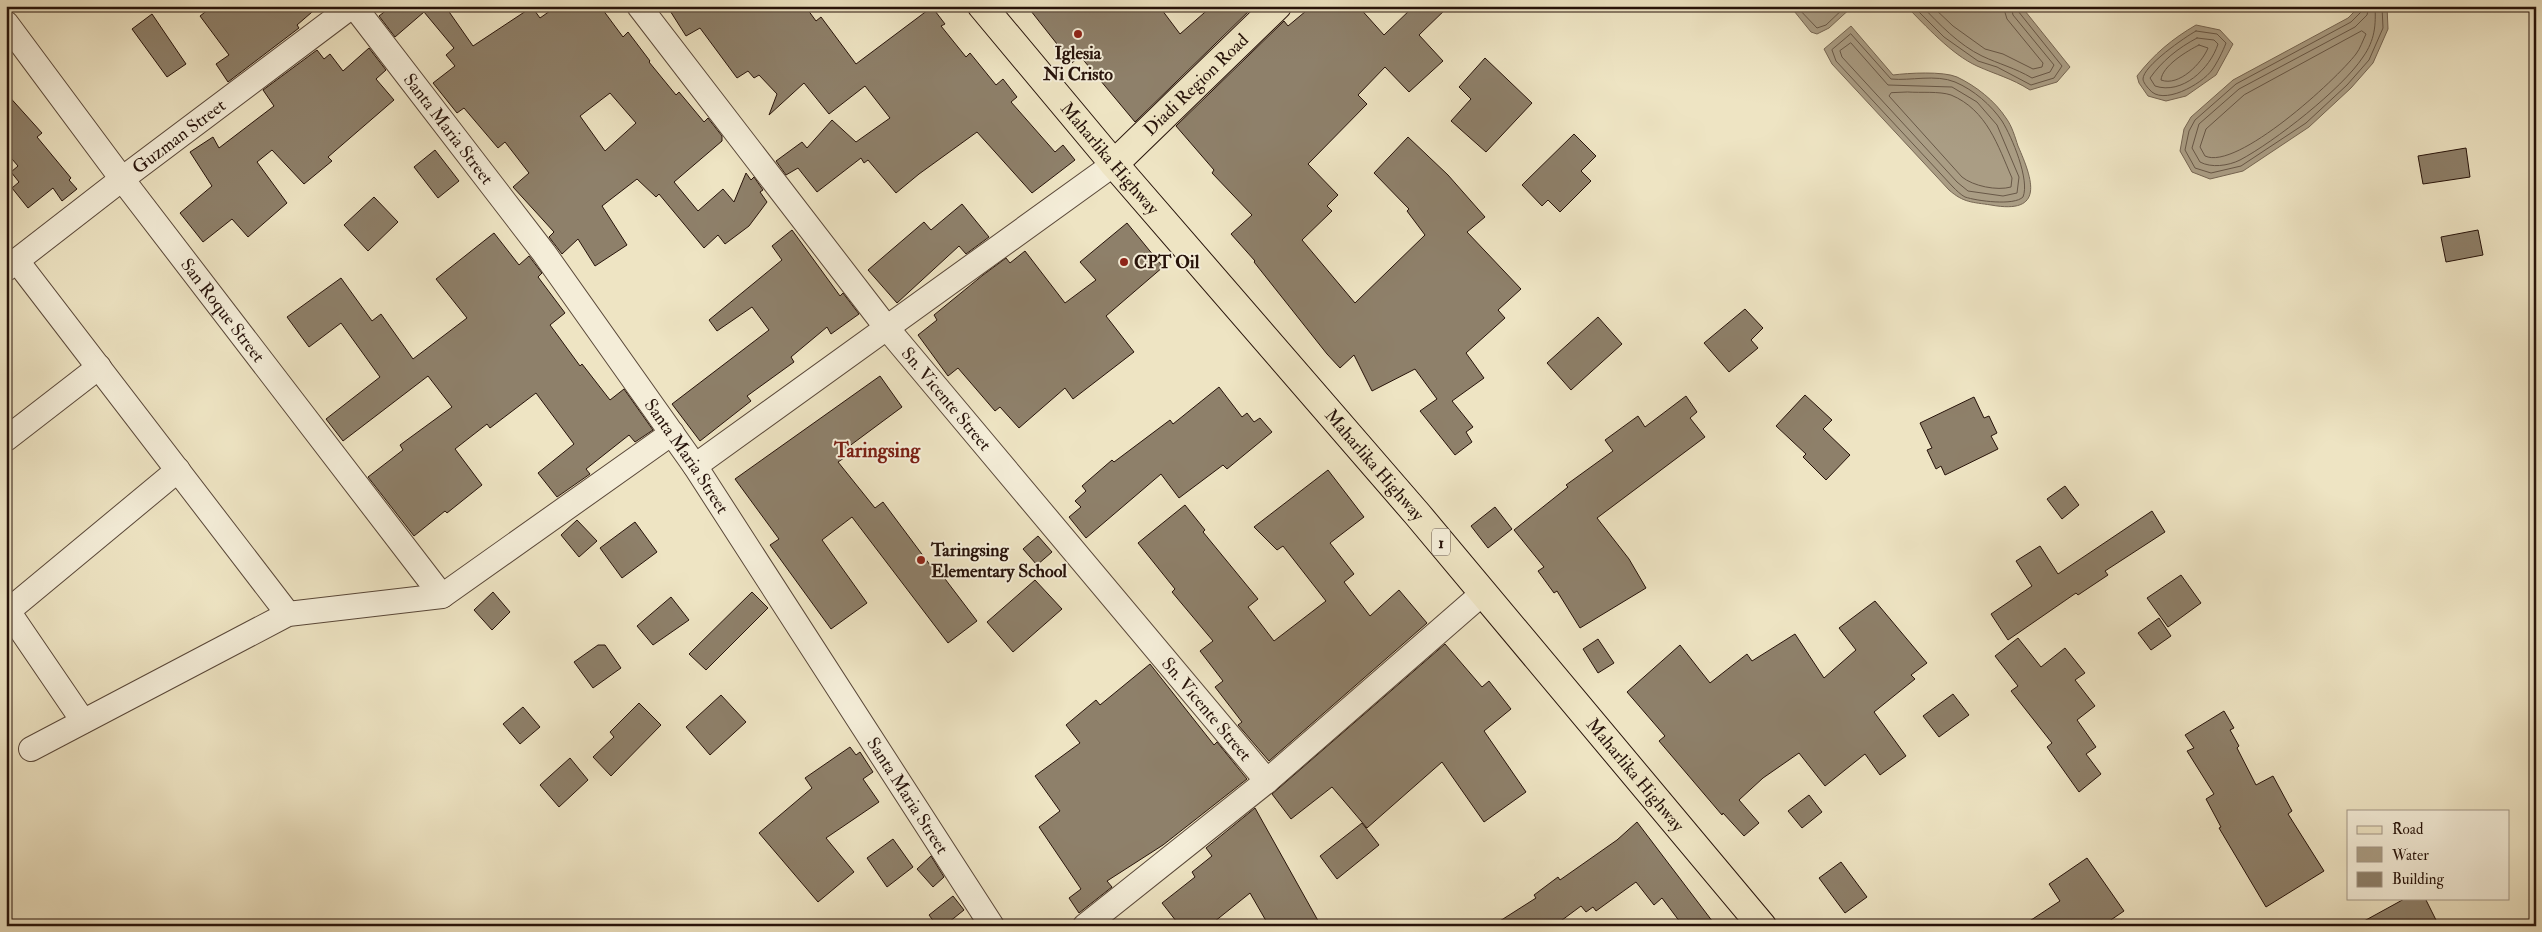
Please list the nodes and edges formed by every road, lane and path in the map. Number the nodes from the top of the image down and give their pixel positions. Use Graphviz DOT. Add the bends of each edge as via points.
graph roads {
  1 [pos="353,6"];
  2 [pos="639,6"];
  3 [pos="982,6"];
  4 [pos="1277,6"];
  5 [pos="6,23"];
  6 [pos="1114,164"];
  7 [pos="122,179"];
  8 [pos="12,265"];
  9 [pos="886,326"];
  10 [pos="99,367"];
  11 [pos="672,434"];
  12 [pos="6,439"];
  13 [pos="695,466"];
  14 [pos="178,470"];
  15 [pos="1483,592"];
  16 [pos="442,596"];
  17 [pos="7,610"];
  18 [pos="288,614"];
  19 [pos="84,721"];
  20 [pos="31,749"];
  21 [pos="1267,781"];
  22 [pos="992,926"];
  23 [pos="1084,926"];
  24 [pos="1762,926"];
  1 -- 7 [label="street, Guzman Street"];
  1 -- 11 [label="street, Santa Maria Street" via="544,253"];
  2 -- 9 [label="street, Sn. Vicente Street"];
  3 -- 6 [label="main road, Maharlika Highway / 1"];
  4 -- 6 [label="main road, Diadi Region Road"];
  5 -- 7 [label="street, San Roque Street"];
  6 -- 9 [label="street"];
  6 -- 15 [label="main road, Maharlika Highway / 1"];
  7 -- 8 [label="street, Guzman Street"];
  7 -- 16 [label="street, San Roque Street"];
  8 -- 10 [label="street"];
  9 -- 13 [label="street"];
  9 -- 21 [label="street, Sn. Vicente Street"];
  10 -- 12 [label="street"];
  10 -- 14 [label="street"];
  11 -- 13 [label="street, Santa Maria Street"];
  11 -- 16 [label="street"];
  13 -- 22 [label="street, Santa Maria Street"];
  14 -- 17 [label="street"];
  14 -- 18 [label="street"];
  15 -- 21 [label="street"];
  15 -- 24 [label="main road, Maharlika Highway / 1"];
  16 -- 18 [label="street"];
  17 -- 19 [label="street"];
  18 -- 19 [label="street"];
  19 -- 20 [label="street"];
  21 -- 23 [label="street"];
}
